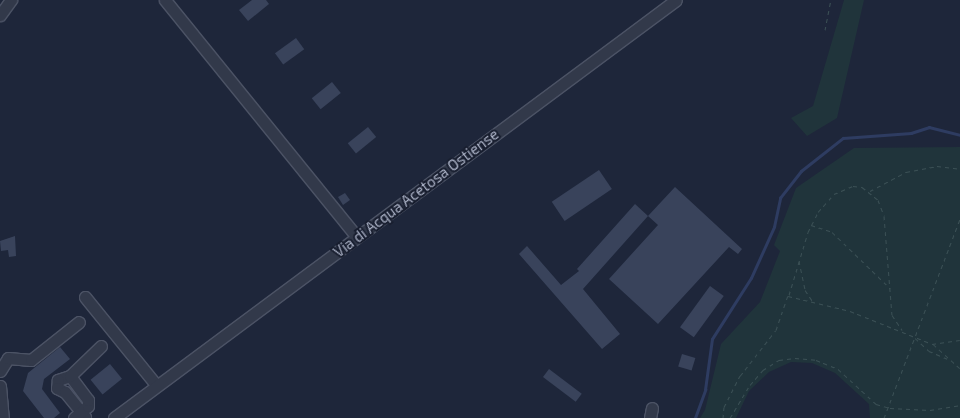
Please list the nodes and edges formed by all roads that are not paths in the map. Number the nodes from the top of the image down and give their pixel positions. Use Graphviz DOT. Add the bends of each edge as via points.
graph roads {
  1 [pos="11,0"];
  2 [pos="165,0"];
  3 [pos="676,0"];
  4 [pos="0,15"];
  5 [pos="356,237"];
  6 [pos="85,297"];
  7 [pos="80,322"];
  8 [pos="101,346"];
  9 [pos="0,371"];
  10 [pos="72,379"];
  11 [pos="0,386"];
  12 [pos="157,386"];
  13 [pos="81,416"];
  14 [pos="6,417"];
  15 [pos="114,418"];
  1 -- 4 [label="street"];
  2 -- 5 [label="street"];
  3 -- 5 [label="street, Via di Acqua Acetosa Ostiense"];
  5 -- 12 [label="street, Via di Acqua Acetosa Ostiense"];
  6 -- 12 [label="street"];
  7 -- 9 [label="street" via="31,360 8,358"];
  8 -- 10 [label="street"];
  10 -- 13 [label="street" via="65,392"];
  10 -- 13 [label="street" via="88,400"];
  11 -- 14 [label="street"];
  12 -- 15 [label="street, Via di Acqua Acetosa Ostiense"];
}
